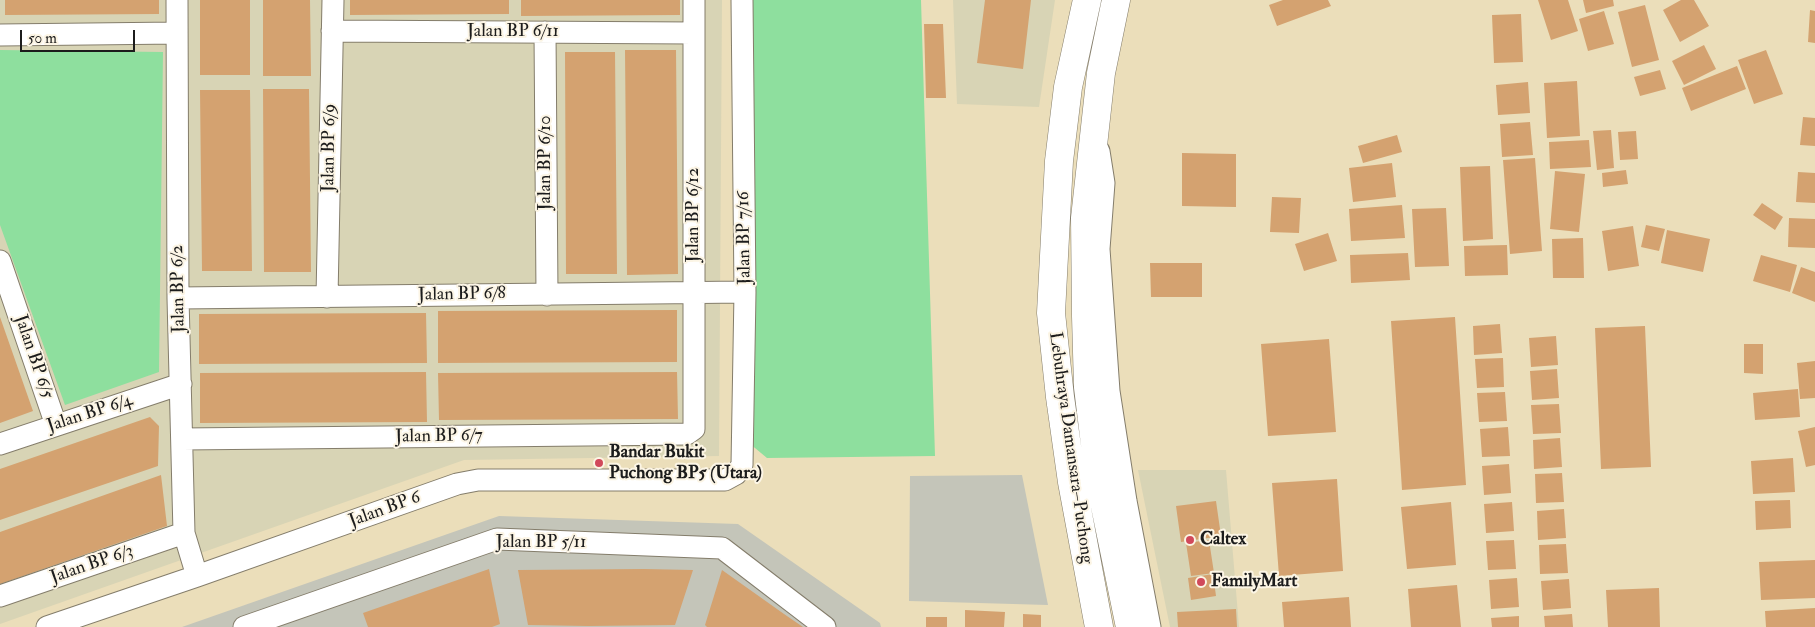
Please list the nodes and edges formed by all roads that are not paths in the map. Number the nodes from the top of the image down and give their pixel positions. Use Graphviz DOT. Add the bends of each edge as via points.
graph roads {
  1 [pos="177,0"];
  2 [pos="333,0"];
  3 [pos="694,0"];
  4 [pos="742,0"];
  5 [pos="1086,0"];
  6 [pos="1116,0"];
  7 [pos="332,31"];
  8 [pos="545,32"];
  9 [pos="177,33"];
  10 [pos="694,33"];
  11 [pos="0,35"];
  12 [pos="1096,124"];
  13 [pos="0,261"];
  14 [pos="746,292"];
  15 [pos="694,293"];
  16 [pos="547,294"];
  17 [pos="327,297"];
  18 [pos="178,298"];
  19 [pos="181,384"];
  20 [pos="56,425"];
  21 [pos="694,430"];
  22 [pos="182,440"];
  23 [pos="0,444"];
  24 [pos="736,474"];
  25 [pos="184,533"];
  26 [pos="197,576"];
  27 [pos="0,596"];
  28 [pos="47,627"];
  29 [pos="244,627"];
  30 [pos="825,627"];
  31 [pos="1099,627"];
  32 [pos="1130,627"];
  33 [pos="1150,627"];
  1 -- 9 [label="street, Jalan BP 6/2"];
  2 -- 7 [label="street, Jalan BP 6/9"];
  3 -- 10 [label="street, Jalan BP 6/12"];
  4 -- 14 [label="street, Jalan BP 7/16"];
  5 -- 31 [label="highway, Lebuhraya Damansara–Puchong" via="1068,87 1059,161 1051,314 1072,482"];
  6 -- 12 [label="highway, Lebuhraya Damansara–Puchong" via="1101,73"];
  7 -- 8 [label="street, Jalan BP 6/11"];
  7 -- 17 [label="street, Jalan BP 6/9"];
  8 -- 10 [label="street, Jalan BP 6/11"];
  8 -- 16 [label="street, Jalan BP 6/10"];
  9 -- 11 [label="street"];
  9 -- 18 [label="street, Jalan BP 6/2"];
  10 -- 15 [label="street, Jalan BP 6/12"];
  12 -- 32 [label="highway, Lebuhraya Damansara–Puchong" via="1085,218 1088,387 1099,477"];
  12 -- 33 [label="street" via="1104,183 1099,249 1109,391"];
  13 -- 20 [label="street, Jalan BP 6/5"];
  14 -- 15 [label="street, Jalan BP 6/8"];
  14 -- 24 [label="street, Jalan BP 7/16" via="742,465"];
  15 -- 16 [label="street, Jalan BP 6/8"];
  15 -- 21 [label="street, Jalan BP 6/12"];
  16 -- 17 [label="street, Jalan BP 6/8"];
  17 -- 18 [label="street, Jalan BP 6/8"];
  18 -- 19 [label="street, Jalan BP 6/2"];
  19 -- 20 [label="street, Jalan BP 6/4"];
  19 -- 22 [label="street, Jalan BP 6/2"];
  20 -- 23 [label="street, Jalan BP 6/4"];
  21 -- 22 [label="street, Jalan BP 6/7" via="687,434"];
  22 -- 25 [label="street, Jalan BP 6/2"];
  24 -- 26 [label="street, Jalan BP 6" via="725,480 478,480 457,484"];
  25 -- 26 [label="street, Jalan BP 6/2"];
  25 -- 27 [label="street, Jalan BP 6/3"];
  26 -- 28 [label="street, Jalan BP 6"];
  29 -- 30 [label="street, Jalan BP 5/11" via="497,539 722,548"];
}
